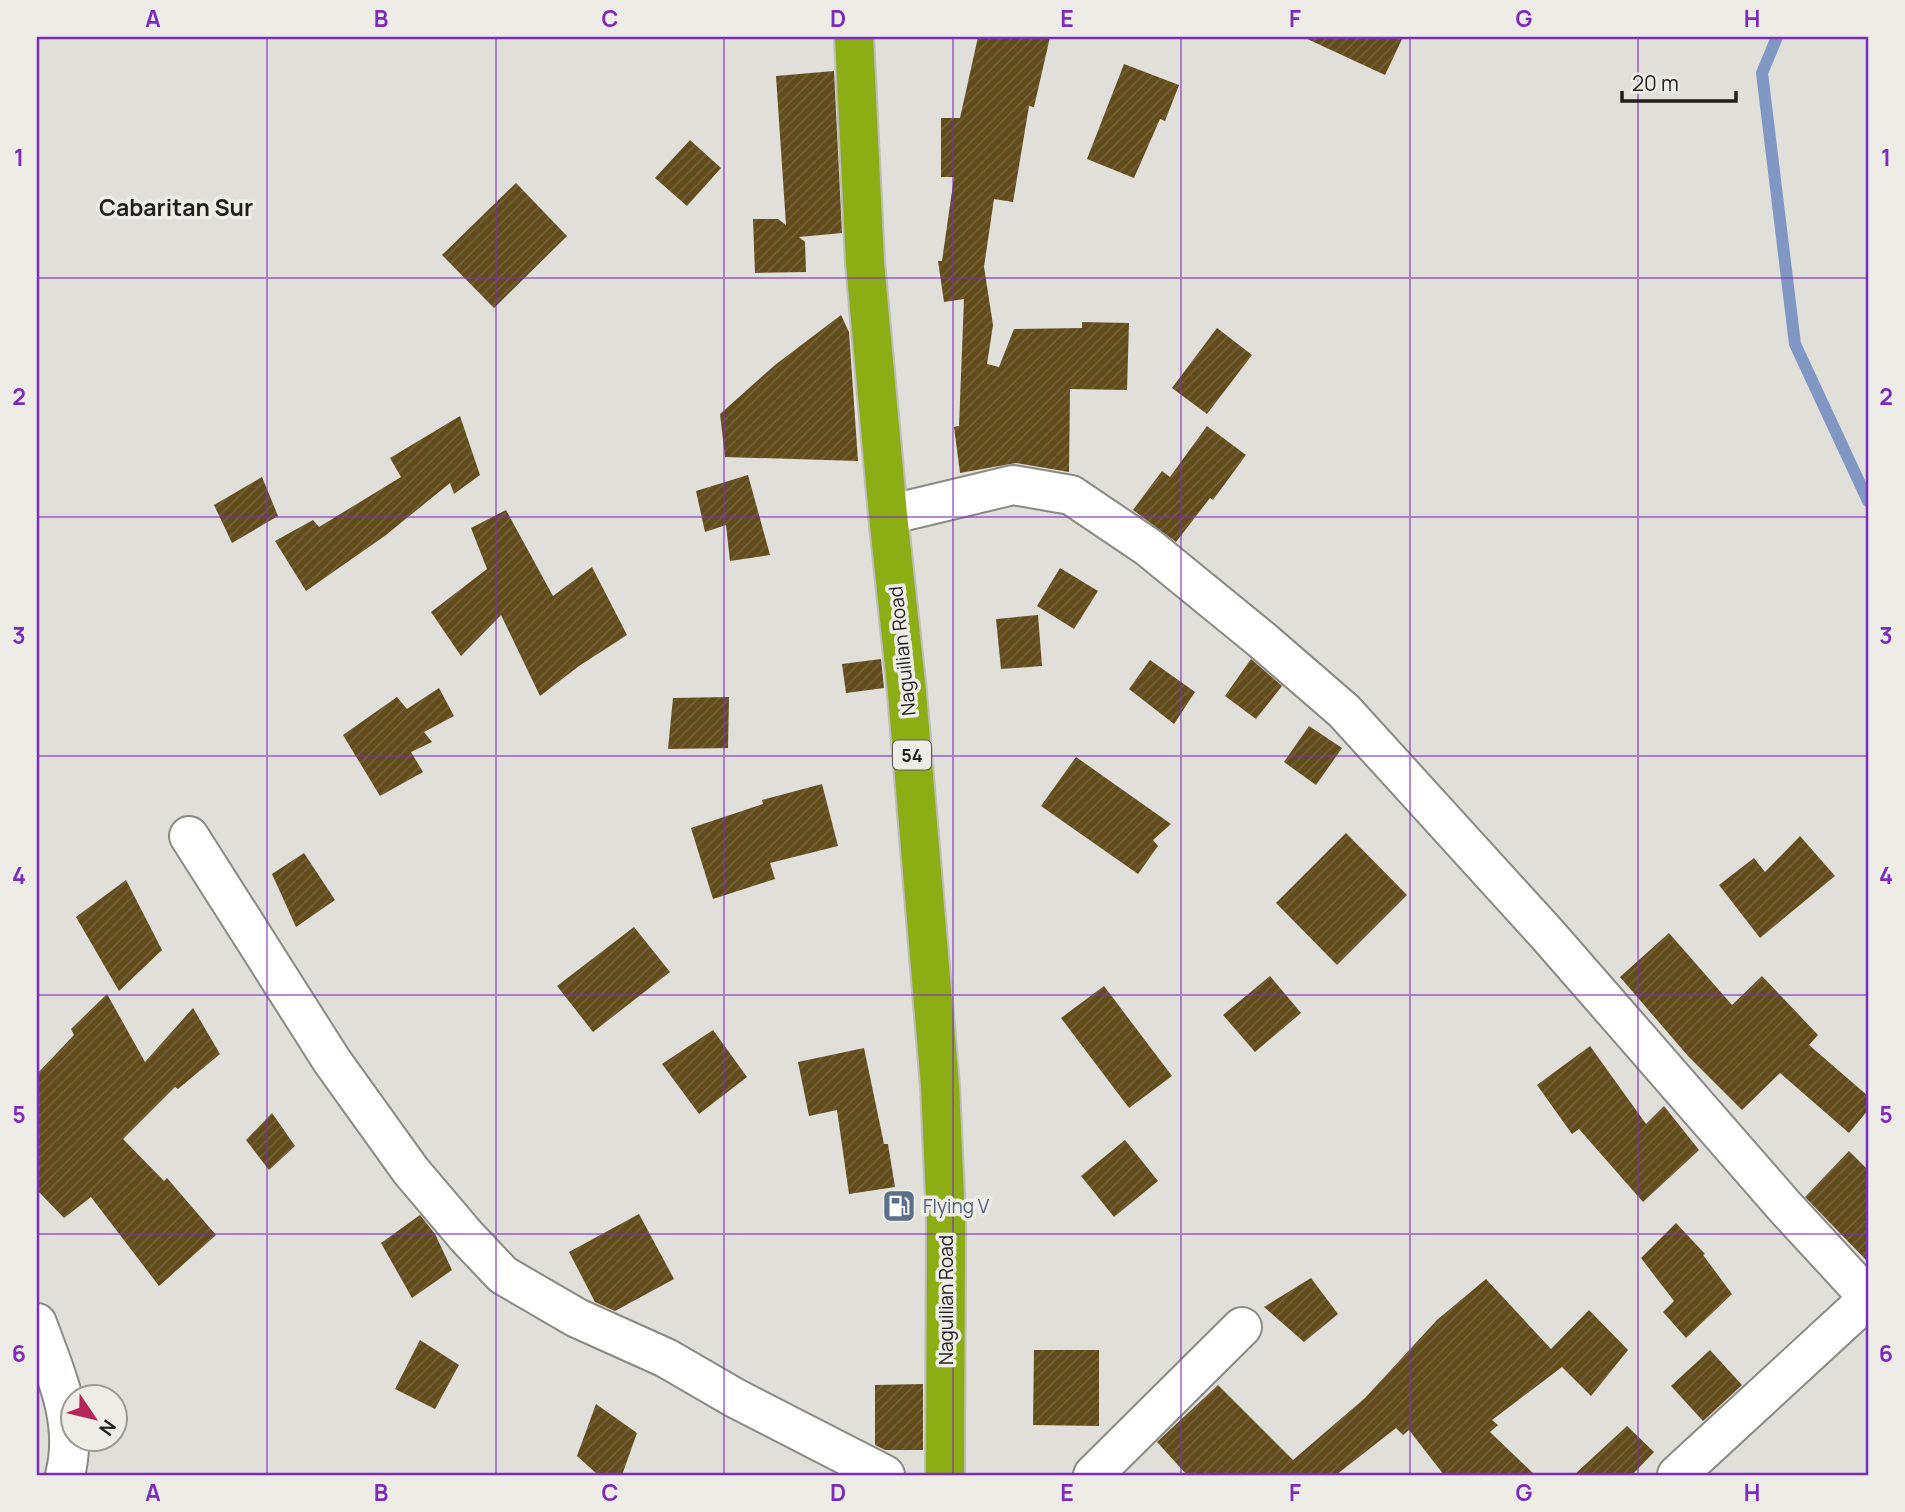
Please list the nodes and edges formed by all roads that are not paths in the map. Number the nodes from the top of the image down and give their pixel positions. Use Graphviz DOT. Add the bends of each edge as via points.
graph roads {
  1 [pos="854,37"];
  2 [pos="888,515"];
  3 [pos="189,836"];
  4 [pos="1868,1298"];
  5 [pos="37,1323"];
  6 [pos="1242,1327"];
  7 [pos="65,1475"];
  8 [pos="885,1475"];
  9 [pos="945,1475"];
  10 [pos="1093,1475"];
  11 [pos="1677,1475"];
  1 -- 2 [label="highway, Naguilian Road / 54" via="865,263"];
  2 -- 4 [label="street" via="1013,485 1071,495 1147,547 1344,711"];
  2 -- 9 [label="highway, Naguilian Road / 54" via="940,1086 946,1220"];
  3 -- 8 [label="street" via="332,1062 411,1171 503,1275 577,1318 666,1358"];
  4 -- 11 [label="street"];
  5 -- 7 [label="street" via="63,1395 70,1430"];
  6 -- 10 [label="street"];
}
